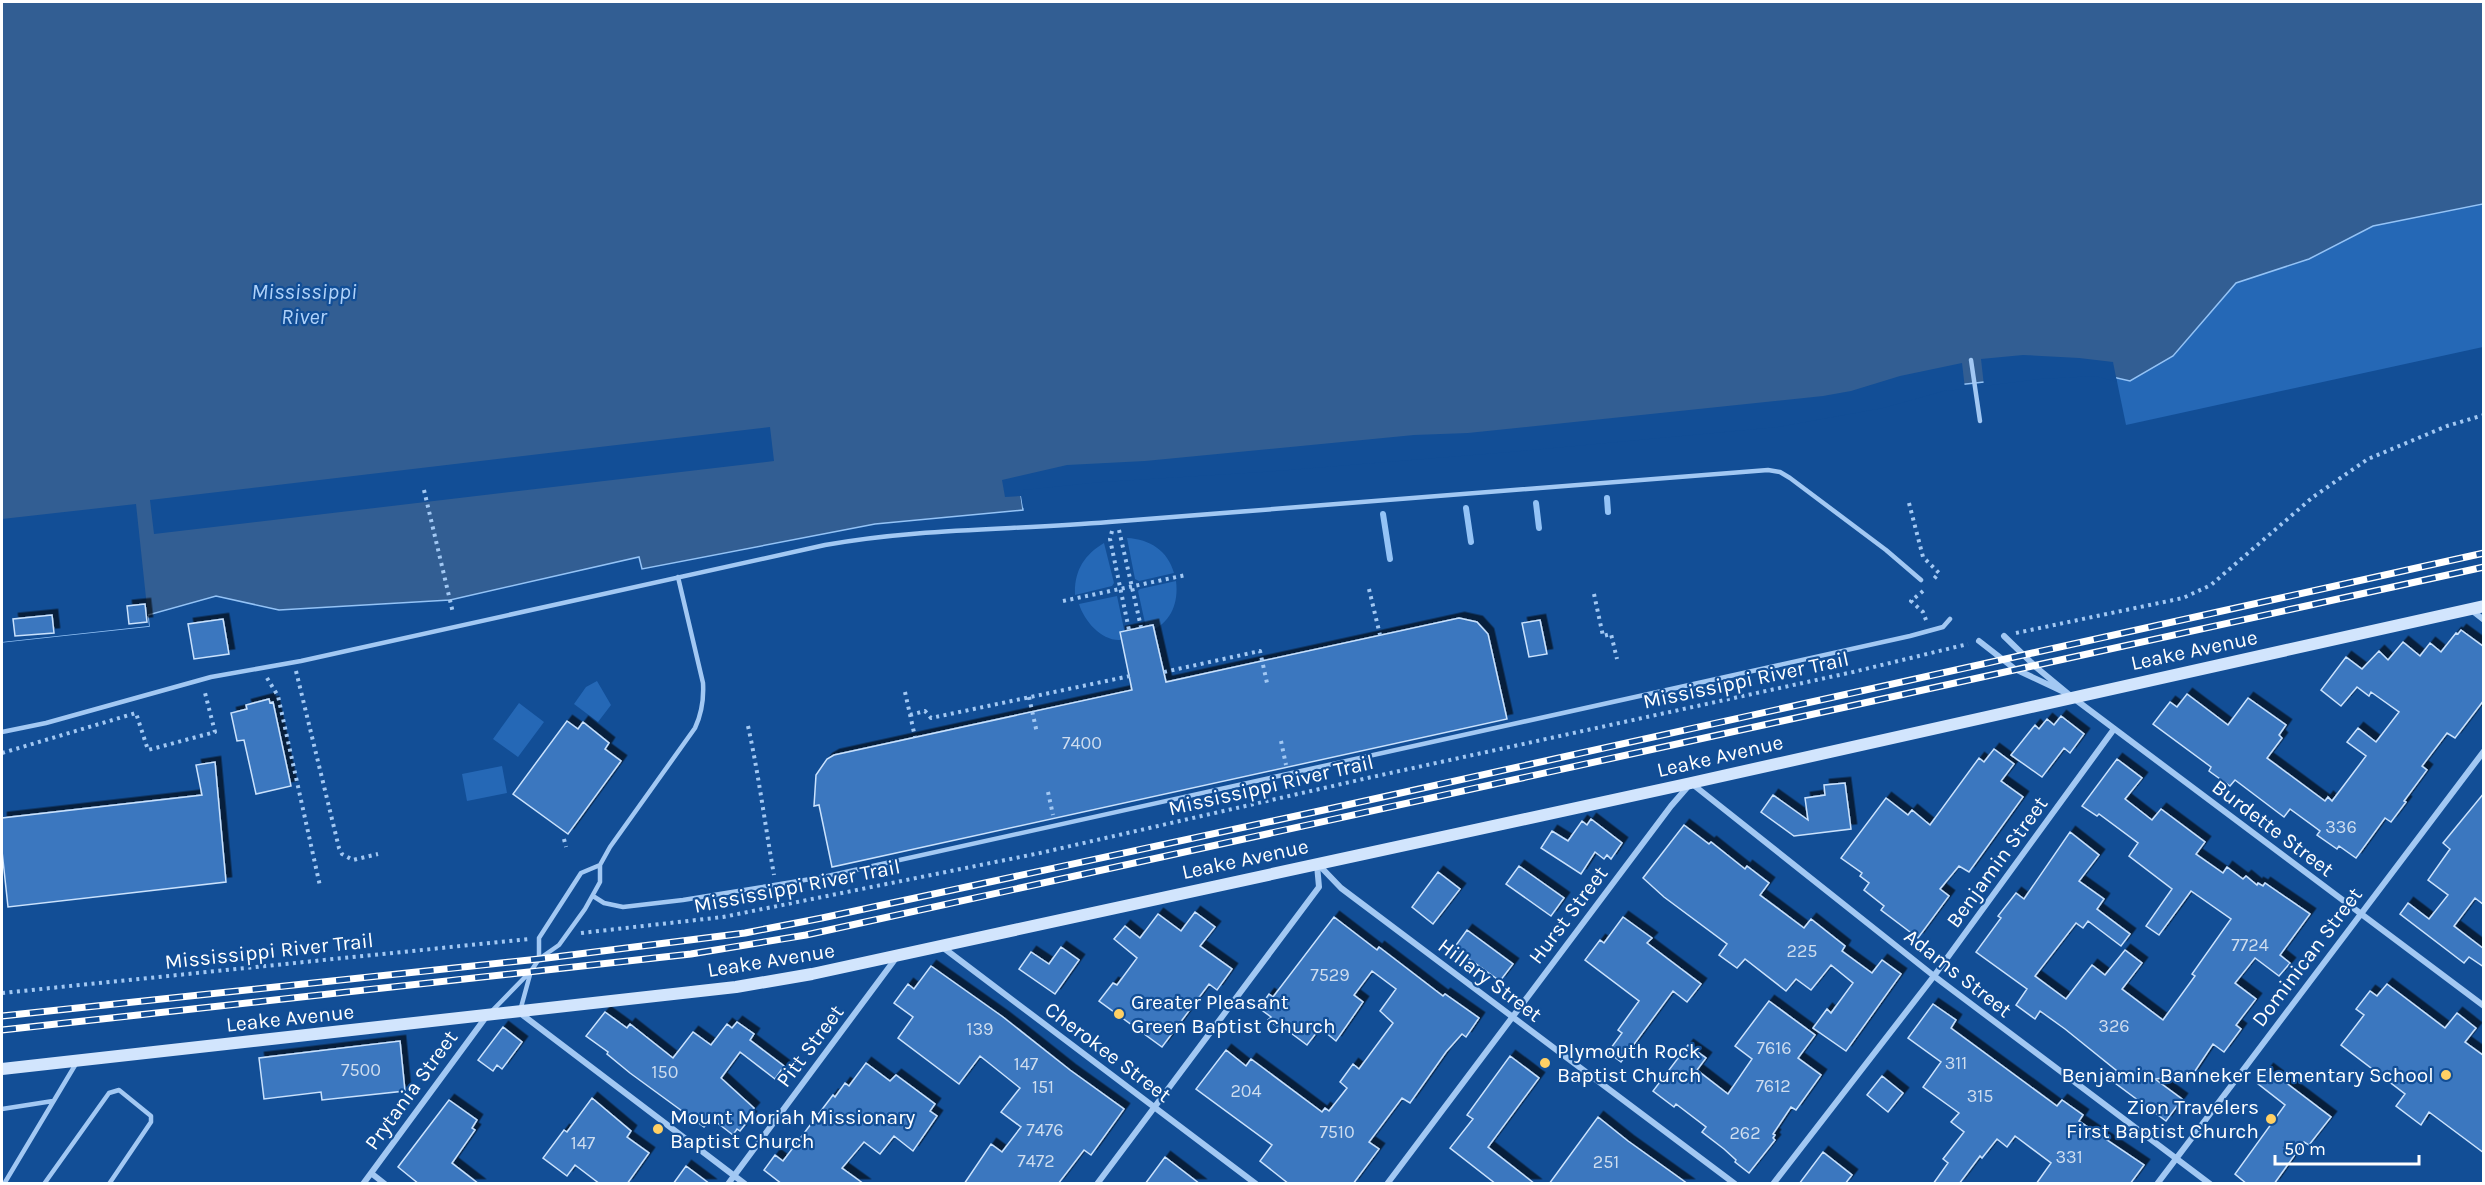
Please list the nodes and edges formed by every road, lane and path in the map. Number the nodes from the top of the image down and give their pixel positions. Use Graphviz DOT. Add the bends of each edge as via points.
graph roads {
  1 [pos="1971,360"];
  2 [pos="2484,416"];
  3 [pos="1980,421"];
  4 [pos="424,490"];
  5 [pos="1909,503"];
  6 [pos="1114,522"];
  7 [pos="1186,575"];
  8 [pos="678,577"];
  9 [pos="1922,580"];
  10 [pos="1133,586"];
  11 [pos="1120,589"];
  12 [pos="1369,589"];
  13 [pos="1594,594"];
  14 [pos="1063,601"];
  15 [pos="1911,601"];
  16 [pos="2484,606"];
  17 [pos="2470,609"];
  18 [pos="453,613"];
  19 [pos="1950,619"];
  20 [pos="2484,620"];
  21 [pos="1142,627"];
  22 [pos="1129,630"];
  23 [pos="1380,635"];
  24 [pos="2004,636"];
  25 [pos="1979,641"];
  26 [pos="1617,659"];
  27 [pos="294,662"];
  28 [pos="260,667"];
  29 [pos="1164,672"];
  30 [pos="1130,676"];
  31 [pos="201,680"];
  32 [pos="1267,683"];
  33 [pos="905,692"];
  34 [pos="1029,697"];
  35 [pos="2072,697"];
  36 [pos="910,715"];
  37 [pos="748,726"];
  38 [pos="2114,729"];
  39 [pos="2,732"];
  40 [pos="1037,734"];
  41 [pos="915,737"];
  42 [pos="1281,741"];
  43 [pos="2484,751"];
  44 [pos="2,753"];
  45 [pos="1287,768"];
  46 [pos="1691,783"];
  47 [pos="1048,792"];
  48 [pos="1054,820"];
  49 [pos="564,839"];
  50 [pos="566,847"];
  51 [pos="378,854"];
  52 [pos="1316,863"];
  53 [pos="600,864"];
  54 [pos="775,879"];
  55 [pos="320,886"];
  56 [pos="592,896"];
  57 [pos="2360,914"];
  58 [pos="566,935"];
  59 [pos="539,938"];
  60 [pos="940,946"];
  61 [pos="897,957"];
  62 [pos="539,958"];
  63 [pos="531,971"];
  64 [pos="1934,976"];
  65 [pos="2,993"];
  66 [pos="2484,1006"];
  67 [pos="520,1012"];
  68 [pos="486,1017"];
  69 [pos="1512,1017"];
  70 [pos="78,1060"];
  71 [pos="2,1069"];
  72 [pos="53,1101"];
  73 [pos="1154,1107"];
  74 [pos="2,1109"];
  75 [pos="2176,1158"];
  76 [pos="371,1173"];
  77 [pos="734,1176"];
  78 [pos="4,1184"];
  79 [pos="44,1184"];
  80 [pos="109,1184"];
  81 [pos="363,1184"];
  82 [pos="385,1184"];
  83 [pos="728,1184"];
  84 [pos="745,1184"];
  85 [pos="1097,1184"];
  86 [pos="1256,1184"];
  87 [pos="1387,1184"];
  88 [pos="1735,1184"];
  89 [pos="1773,1184"];
  90 [pos="2157,1184"];
  91 [pos="2210,1184"];
  1 -- 3 [label="lane"];
  2 -- 24 [label="path" via="2447,426 2368,459 2313,497 2211,585 2183,598"];
  4 -- 18 [label="path"];
  5 -- 15 [label="path" via="1923,558 1939,573"];
  6 -- 8 [label="lane" via="846,542"];
  6 -- 9 [label="lane" via="1768,470 1790,478"];
  6 -- 10 [label="path" via="1122,536"];
  6 -- 11 [label="path" via="1110,539"];
  7 -- 10 [label="path"];
  8 -- 27 [label="lane"];
  8 -- 53 [label="lane" via="703,683 700,716"];
  10 -- 11 [label="path"];
  10 -- 21 [label="path"];
  11 -- 14 [label="path"];
  11 -- 22 [label="path"];
  12 -- 23 [label="path"];
  13 -- 26 [label="path" via="1603,636 1611,634"];
  16 -- 17 [label="street, Leake Avenue"];
  17 -- 20 [label="street"];
  17 -- 35 [label="street, Leake Avenue"];
  19 -- 56 [label="lane" via="1943,627 1910,636 823,877 623,907"];
  24 -- 35 [label="street"];
  25 -- 35 [label="street" via="2015,669"];
  25 -- 58 [label="path, Mississippi River Trail" via="1040,853 723,916"];
  27 -- 28 [label="lane"];
  27 -- 51 [label="path" via="339,848 353,860"];
  28 -- 31 [label="lane"];
  28 -- 55 [label="path" via="278,696"];
  29 -- 32 [label="path" via="1260,651"];
  30 -- 34 [label="path"];
  31 -- 39 [label="lane"];
  31 -- 44 [label="path" via="215,732 148,750 136,713"];
  33 -- 36 [label="path"];
  34 -- 36 [label="path" via="931,718 925,711"];
  34 -- 40 [label="path"];
  35 -- 38 [label="street, Burdette Street"];
  35 -- 46 [label="street, Leake Avenue"];
  36 -- 41 [label="path"];
  37 -- 54 [label="path"];
  38 -- 57 [label="street, Burdette Street"];
  38 -- 64 [label="street, Benjamin Street"];
  42 -- 45 [label="path"];
  43 -- 57 [label="street, Dominican Street"];
  46 -- 52 [label="street, Leake Avenue"];
  46 -- 64 [label="street, Adams Street"];
  46 -- 69 [label="street, Hurst Street"];
  47 -- 48 [label="path"];
  49 -- 50 [label="path"];
  52 -- 60 [label="street, Leake Avenue"];
  52 -- 69 [label="street, Hillary Street" via="1341,888"];
  52 -- 73 [label="street" via="1319,887"];
  53 -- 56 [label="lane" via="600,882"];
  53 -- 59 [label="lane" via="581,873"];
  56 -- 58 [label="lane"];
  57 -- 66 [label="street, Burdette Street"];
  57 -- 75 [label="street, Dominican Street"];
  58 -- 62 [label="lane" via="559,945"];
  59 -- 62 [label="lane"];
  59 -- 65 [label="path, Mississippi River Trail"];
  60 -- 61 [label="street, Leake Avenue"];
  60 -- 73 [label="street, Cherokee Street"];
  61 -- 67 [label="street, Leake Avenue" via="736,987"];
  61 -- 77 [label="street, Pitt Street"];
  62 -- 63 [label="lane"];
  63 -- 67 [label="lane"];
  63 -- 68 [label="lane"];
  64 -- 75 [label="street, Adams Street"];
  64 -- 89 [label="street, Benjamin Street"];
  67 -- 68 [label="street, Leake Avenue"];
  67 -- 77 [label="street"];
  68 -- 70 [label="street, Leake Avenue"];
  68 -- 76 [label="street, Prytania Street"];
  69 -- 87 [label="street, Hurst Street"];
  69 -- 88 [label="street, Hillary Street"];
  70 -- 71 [label="street, Leake Avenue"];
  70 -- 72 [label="lane"];
  72 -- 74 [label="lane"];
  72 -- 78 [label="lane"];
  73 -- 85 [label="street"];
  73 -- 86 [label="street, Cherokee Street"];
  75 -- 90 [label="street, Dominican Street"];
  75 -- 91 [label="street, Adams Street"];
  76 -- 81 [label="street, Prytania Street"];
  76 -- 82 [label="street"];
  77 -- 83 [label="street, Pitt Street"];
  77 -- 84 [label="street"];
  79 -- 80 [label="lane" via="109,1093 119,1090 151,1116 151,1122"];
}
